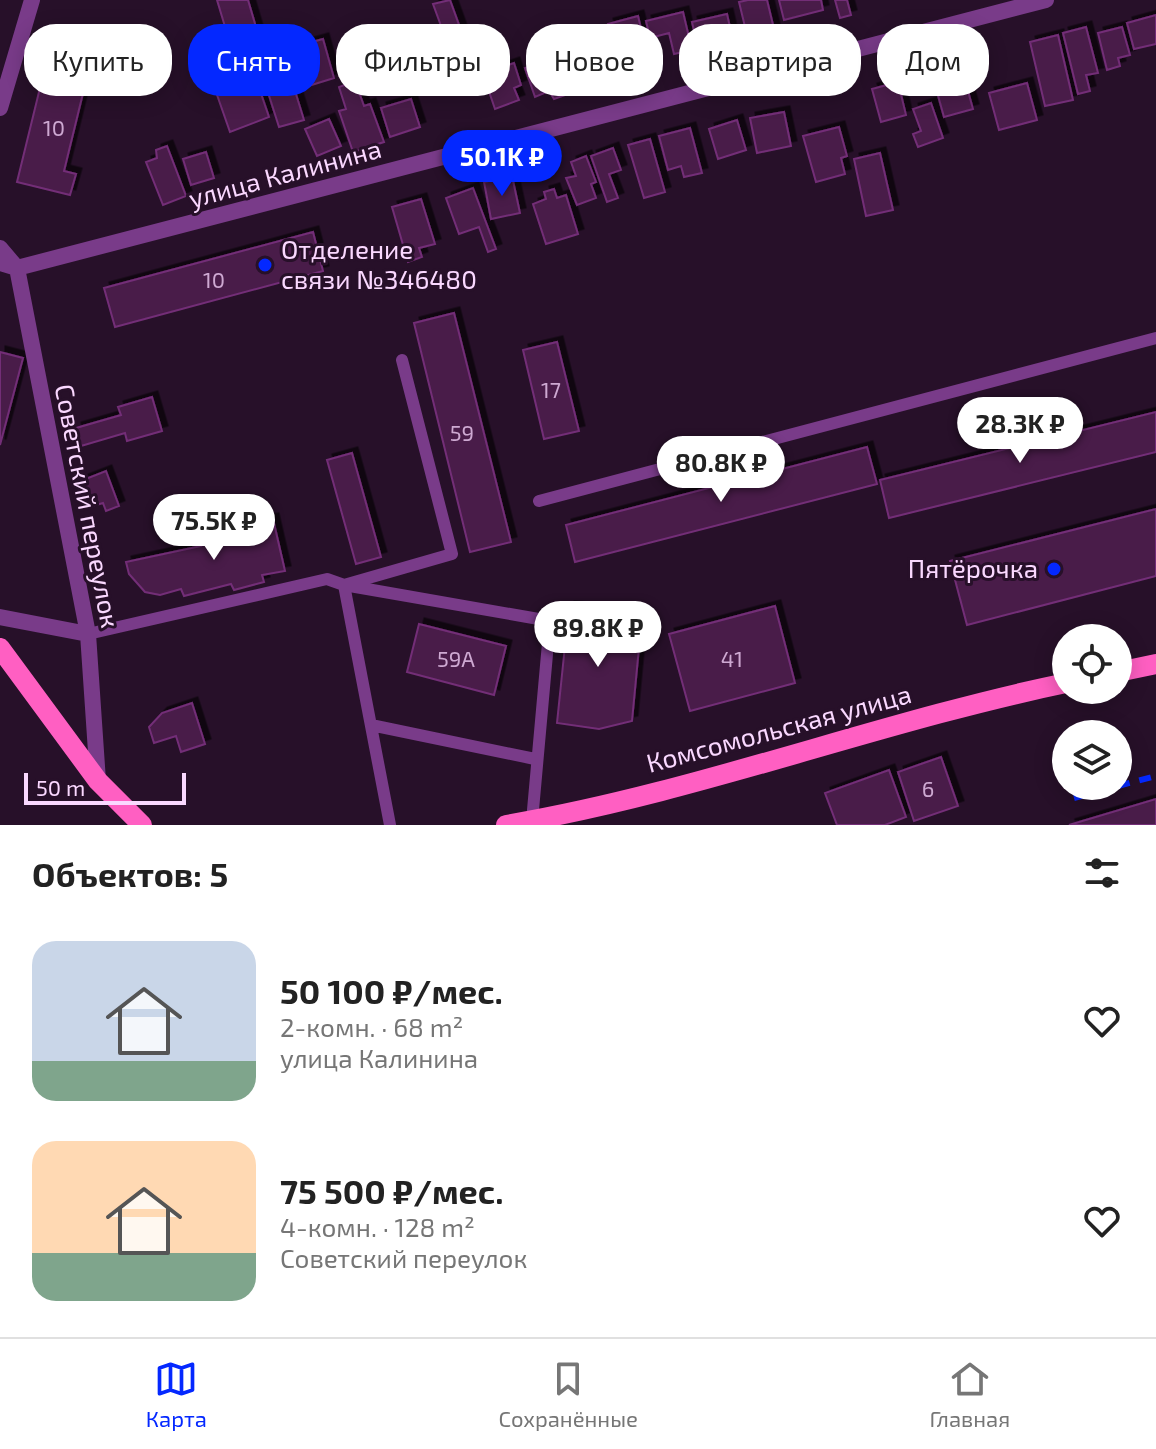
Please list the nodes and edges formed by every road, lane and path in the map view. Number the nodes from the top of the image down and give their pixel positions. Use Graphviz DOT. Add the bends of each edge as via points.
graph roads {
  1 [pos="32,0"];
  2 [pos="1046,0"];
  3 [pos="0,108"];
  4 [pos="0,248"];
  5 [pos="0,263"];
  6 [pos="17,268"];
  7 [pos="1156,338"];
  8 [pos="402,360"];
  9 [pos="539,501"];
  10 [pos="344,585"];
  11 [pos="0,617"];
  12 [pos="88,634"];
  13 [pos="0,648"];
  14 [pos="1156,664"];
  15 [pos="1132,669"];
  16 [pos="1052,686"];
  17 [pos="371,725"];
  18 [pos="535,759"];
  19 [pos="98,781"];
  20 [pos="532,821"];
  21 [pos="142,825"];
  22 [pos="390,825"];
  23 [pos="506,825"];
  1 -- 3 [label="street"];
  2 -- 6 [label="street, улица Калинина"];
  4 -- 6 [label="street, Советский переулок"];
  5 -- 6 [label="street"];
  6 -- 12 [label="street, Советский переулок"];
  7 -- 9 [label="lane"];
  8 -- 10 [label="lane" via="452,554"];
  10 -- 12 [label="lane" via="327,579"];
  10 -- 17 [label="lane"];
  10 -- 18 [label="lane" via="550,621"];
  11 -- 12 [label="street"];
  12 -- 19 [label="street, Советский переулок"];
  13 -- 19 [label="main road"];
  14 -- 15 [label="main road"];
  16 -- 20 [label="main road, Комсомольская улица"];
  17 -- 18 [label="lane"];
  17 -- 22 [label="lane"];
  18 -- 20 [label="lane"];
  19 -- 21 [label="main road"];
  20 -- 23 [label="main road, Комсомольская улица"];
}
